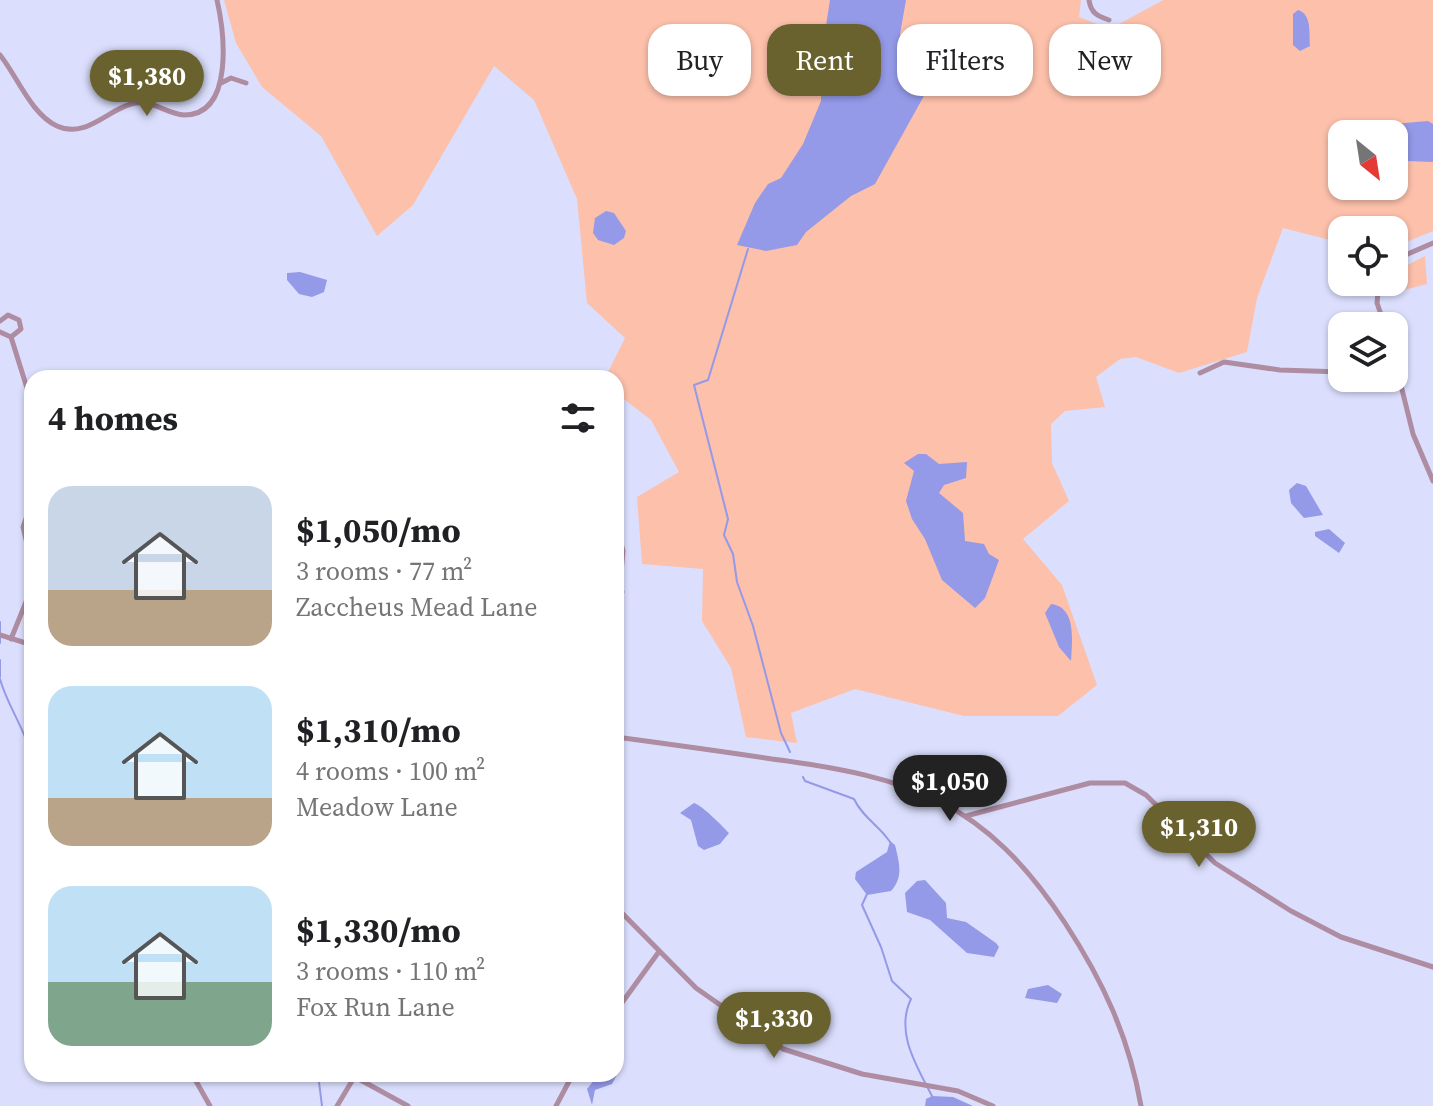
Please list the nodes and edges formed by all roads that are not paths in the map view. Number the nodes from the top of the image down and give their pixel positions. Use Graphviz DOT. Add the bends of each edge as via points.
graph roads {
  1 [pos="217,0"];
  2 [pos="1089,0"];
  3 [pos="1109,20"];
  4 [pos="0,55"];
  5 [pos="246,83"];
  6 [pos="220,84"];
  7 [pos="1433,243"];
  8 [pos="1408,254"];
  9 [pos="0,321"];
  10 [pos="0,332"];
  11 [pos="11,337"];
  12 [pos="1328,372"];
  13 [pos="1200,373"];
  14 [pos="24,378"];
  15 [pos="1402,392"];
  16 [pos="1433,481"];
  17 [pos="24,602"];
  18 [pos="6,637"];
  19 [pos="624,738"];
  20 [pos="966,816"];
  21 [pos="624,916"];
  22 [pos="658,953"];
  23 [pos="1433,967"];
  24 [pos="624,1000"];
  25 [pos="196,1082"];
  26 [pos="352,1082"];
  27 [pos="368,1082"];
  28 [pos="569,1082"];
  29 [pos="210,1106"];
  30 [pos="337,1106"];
  31 [pos="408,1106"];
  32 [pos="556,1106"];
  33 [pos="993,1106"];
  34 [pos="1141,1106"];
  1 -- 6 [label="street" via="224,43"];
  2 -- 3 [label="street" via="1090,9"];
  4 -- 6 [label="street" via="46,119 70,130 136,103 192,114 207,106"];
  5 -- 6 [label="street" via="231,78"];
  7 -- 8 [label="street"];
  9 -- 11 [label="street" via="8,315 19,320 19,333"];
  10 -- 11 [label="street"];
  11 -- 14 [label="street"];
  12 -- 13 [label="street" via="1224,362"];
  15 -- 16 [label="street"];
  17 -- 18 [label="street"];
  19 -- 20 [label="street" via="868,774 903,783"];
  20 -- 23 [label="street" via="1090,783 1125,783 1163,811 1207,857 1291,911 1341,937"];
  20 -- 34 [label="street" via="1025,868 1079,944 1121,1024"];
  21 -- 22 [label="street"];
  22 -- 24 [label="street"];
  22 -- 33 [label="street" via="720,1007 783,1049 862,1074 958,1091"];
  25 -- 29 [label="street"];
  26 -- 30 [label="street"];
  27 -- 31 [label="street"];
  28 -- 32 [label="street"];
}
